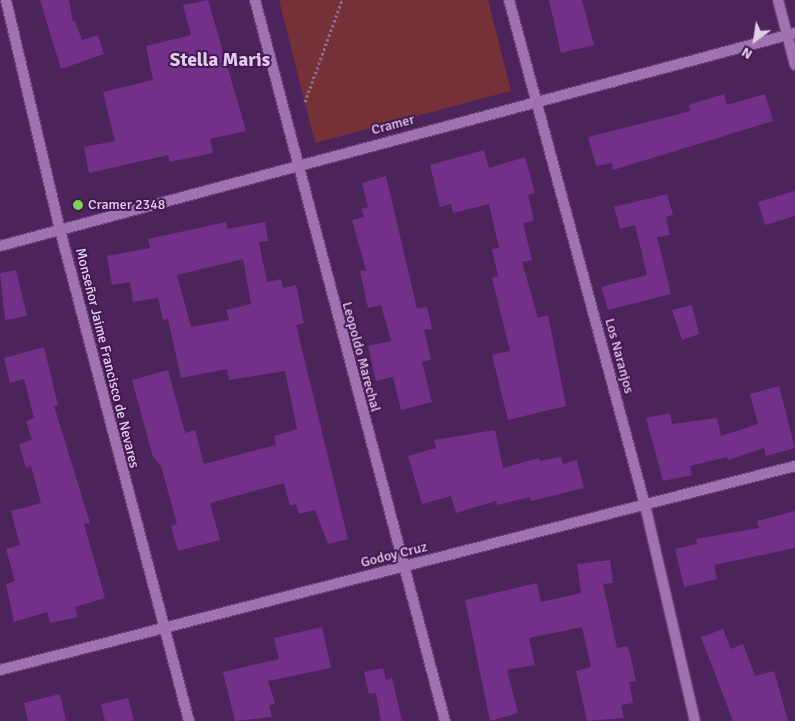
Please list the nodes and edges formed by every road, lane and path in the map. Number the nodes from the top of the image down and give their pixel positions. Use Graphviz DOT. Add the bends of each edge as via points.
graph roads {
  1 [pos="6,0"];
  2 [pos="255,0"];
  3 [pos="342,0"];
  4 [pos="509,0"];
  5 [pos="778,0"];
  6 [pos="791,34"];
  7 [pos="795,65"];
  8 [pos="535,100"];
  9 [pos="305,102"];
  10 [pos="297,166"];
  11 [pos="60,230"];
  12 [pos="0,246"];
  13 [pos="795,466"];
  14 [pos="645,505"];
  15 [pos="402,567"];
  16 [pos="163,629"];
  17 [pos="0,670"];
  18 [pos="189,721"];
  19 [pos="445,721"];
  20 [pos="695,721"];
  1 -- 11 [label="street, Monseñor Jaime Francisco de Nevares"];
  2 -- 10 [label="street, Leopoldo Marechal"];
  3 -- 9 [label="path"];
  4 -- 8 [label="street, Los Naranjos"];
  5 -- 6 [label="street"];
  6 -- 7 [label="street"];
  6 -- 8 [label="street, Cramer"];
  8 -- 10 [label="street, Cramer"];
  8 -- 14 [label="street, Los Naranjos"];
  10 -- 11 [label="street, Cramer"];
  10 -- 15 [label="street, Leopoldo Marechal"];
  11 -- 12 [label="street, Cramer"];
  11 -- 16 [label="street, Monseñor Jaime Francisco de Nevares"];
  13 -- 14 [label="street, Godoy Cruz"];
  14 -- 15 [label="street, Godoy Cruz"];
  14 -- 20 [label="street, Los Naranjos"];
  15 -- 16 [label="street, Godoy Cruz"];
  15 -- 19 [label="street, Leopoldo Marechal"];
  16 -- 17 [label="street, Godoy Cruz"];
  16 -- 18 [label="street, Monseñor Jaime Francisco de Nevares"];
}
